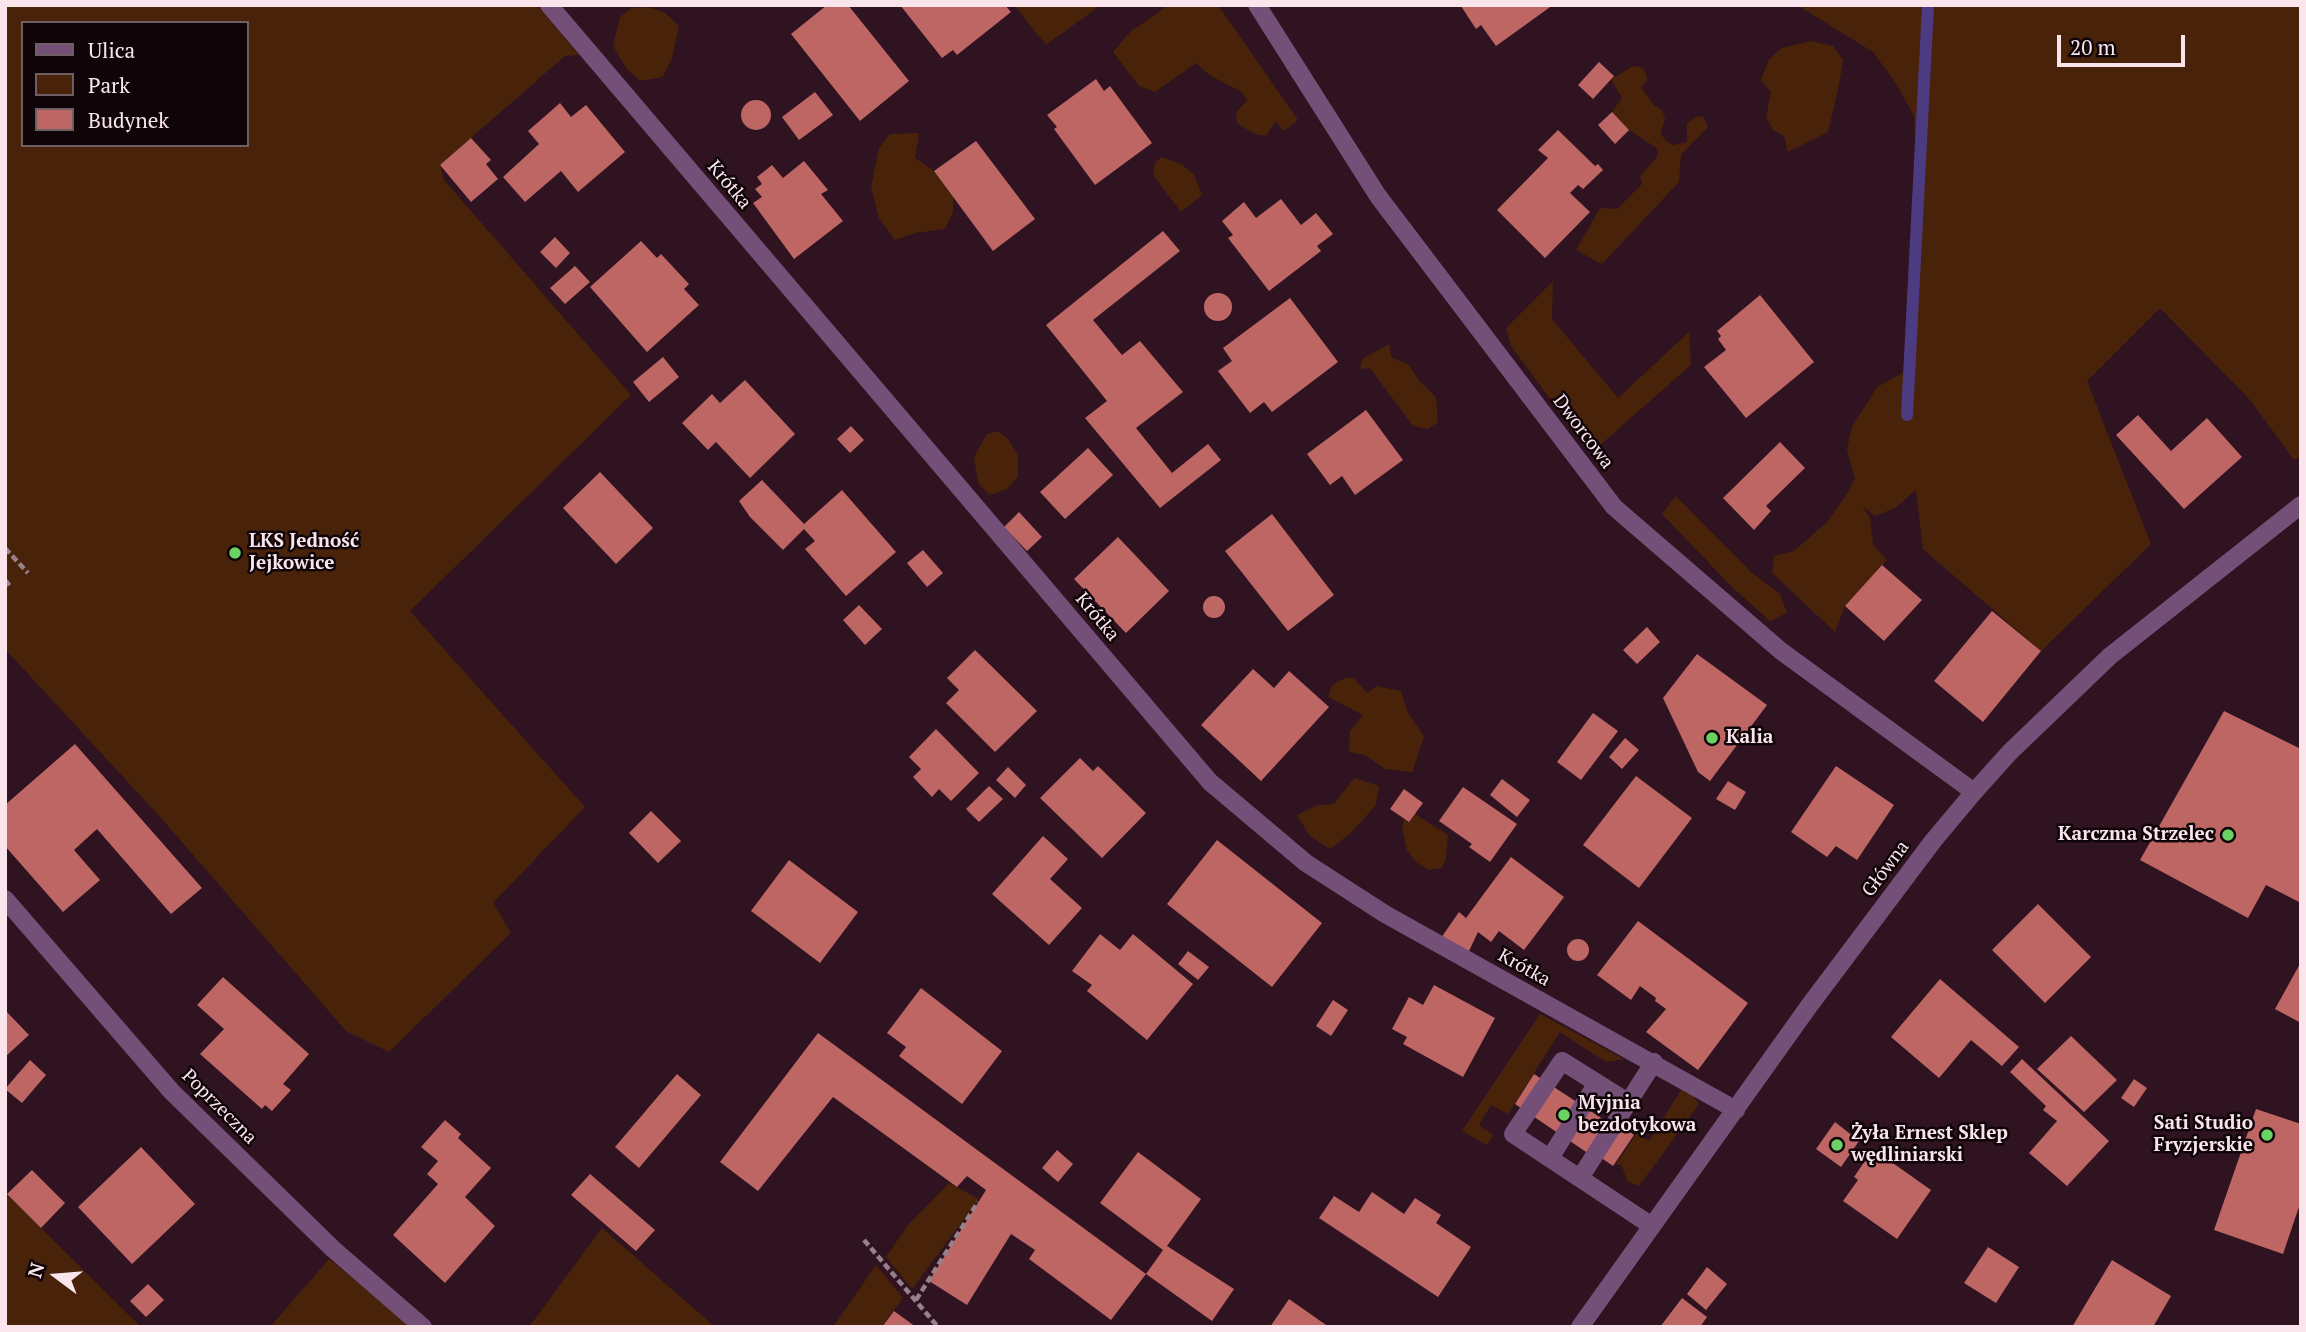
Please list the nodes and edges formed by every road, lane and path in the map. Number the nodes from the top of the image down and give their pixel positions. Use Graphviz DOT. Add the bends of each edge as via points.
graph roads {
  1 [pos="549,5"];
  2 [pos="1257,5"];
  3 [pos="2301,505"];
  4 [pos="5,548"];
  5 [pos="28,573"];
  6 [pos="5,580"];
  7 [pos="10,586"];
  8 [pos="1973,792"];
  9 [pos="5,898"];
  10 [pos="1654,1062"];
  11 [pos="1597,1083"];
  12 [pos="1629,1102"];
  13 [pos="1736,1110"];
  14 [pos="1550,1158"];
  15 [pos="1580,1178"];
  16 [pos="978,1202"];
  17 [pos="1652,1226"];
  18 [pos="864,1240"];
  19 [pos="916,1300"];
  20 [pos="423,1327"];
  21 [pos="938,1327"];
  22 [pos="1580,1327"];
  1 -- 10 [label="street, Krótka" via="1210,782 1306,863 1385,914"];
  2 -- 8 [label="street, Dworcowa" via="1378,196 1614,507 1781,651"];
  3 -- 8 [label="street, Główna" via="2110,656"];
  4 -- 5 [label="path"];
  6 -- 7 [label="path"];
  8 -- 13 [label="street, Główna"];
  9 -- 20 [label="street, Poprzeczna" via="172,1092 333,1249"];
  10 -- 12 [label="street"];
  10 -- 13 [label="street, Krótka"];
  11 -- 12 [label="street"];
  11 -- 14 [label="street"];
  11 -- 14 [label="street" via="1562,1061 1513,1134"];
  12 -- 15 [label="street"];
  13 -- 17 [label="street, Główna"];
  14 -- 15 [label="street"];
  15 -- 17 [label="street"];
  16 -- 19 [label="path"];
  17 -- 22 [label="street, Główna"];
  18 -- 19 [label="path"];
  19 -- 21 [label="path"];
}
